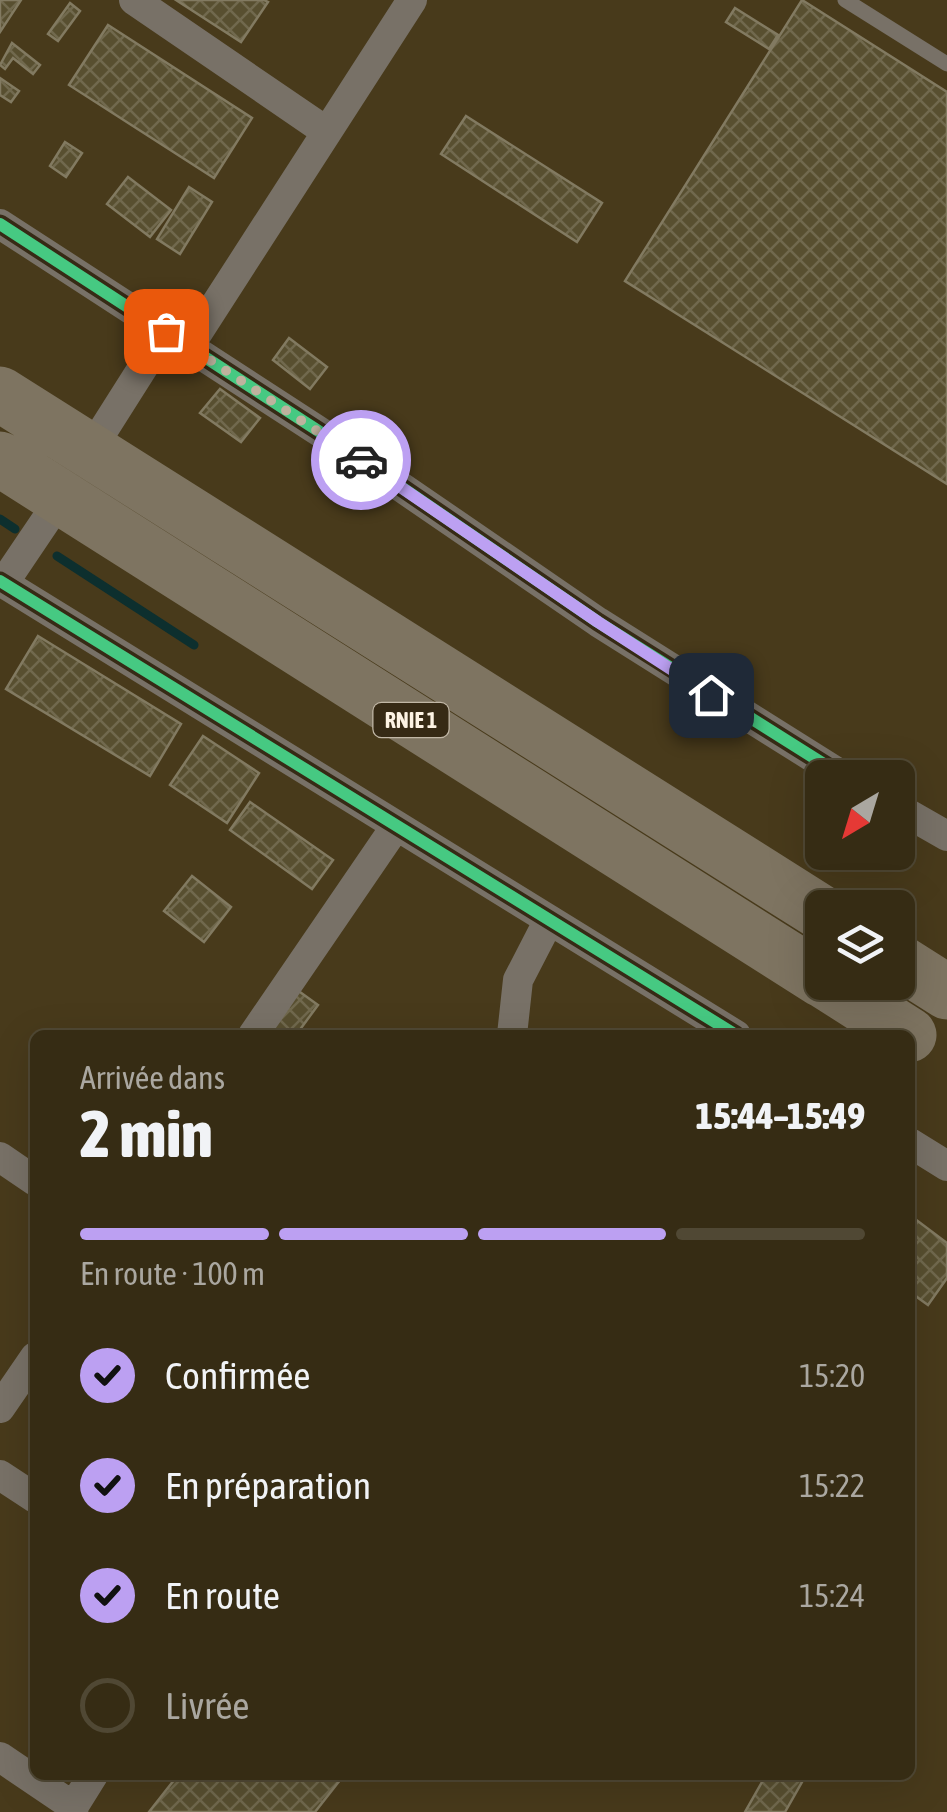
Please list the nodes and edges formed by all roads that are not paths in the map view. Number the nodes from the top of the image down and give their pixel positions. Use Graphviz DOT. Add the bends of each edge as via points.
graph roads {
  1 [pos="134,0"];
  2 [pos="844,0"];
  3 [pos="401,4"];
  4 [pos="947,64"];
  5 [pos="326,132"];
  6 [pos="0,224"];
  7 [pos="178,338"];
  8 [pos="0,394"];
  9 [pos="90,451"];
  10 [pos="0,459"];
  11 [pos="61,498"];
  12 [pos="2,583"];
  13 [pos="817,760"];
  14 [pos="915,818"];
  15 [pos="396,826"];
  16 [pos="947,836"];
  17 [pos="805,902"];
  18 [pos="550,920"];
  19 [pos="805,969"];
  20 [pos="915,971"];
  21 [pos="947,992"];
  22 [pos="854,1000"];
  23 [pos="257,1030"];
  24 [pos="513,1030"];
  25 [pos="728,1030"];
  26 [pos="902,1030"];
  27 [pos="915,1038"];
  28 [pos="947,1059"];
  29 [pos="915,1146"];
  30 [pos="0,1158"];
  31 [pos="947,1166"];
  32 [pos="30,1178"];
  33 [pos="30,1364"];
  34 [pos="0,1408"];
  35 [pos="0,1474"];
  36 [pos="30,1495"];
  37 [pos="0,1756"];
  38 [pos="30,1778"];
  39 [pos="32,1780"];
  40 [pos="90,1780"];
  41 [pos="72,1810"];
  1 -- 5 [label="street"];
  2 -- 4 [label="lane"];
  3 -- 5 [label="street"];
  5 -- 7 [label="street"];
  6 -- 7 [label="street"];
  7 -- 9 [label="street"];
  7 -- 13 [label="street" via="598,622"];
  8 -- 9 [label="highway, RNIE 1"];
  9 -- 17 [label="highway, RNIE 1"];
  10 -- 11 [label="highway, RNIE 1"];
  11 -- 12 [label="street"];
  11 -- 19 [label="highway, RNIE 1"];
  12 -- 15 [label="street"];
  14 -- 16 [label="street"];
  15 -- 18 [label="street"];
  15 -- 23 [label="street"];
  18 -- 24 [label="street" via="518,980"];
  18 -- 25 [label="street"];
  20 -- 21 [label="highway"];
  22 -- 26 [label="highway, RNIE 1"];
  27 -- 28 [label="highway, RNIE 1"];
  29 -- 31 [label="street"];
  30 -- 32 [label="street"];
  33 -- 34 [label="street"];
  35 -- 36 [label="street"];
  37 -- 38 [label="street"];
  39 -- 41 [label="street"];
  40 -- 41 [label="street"];
}
